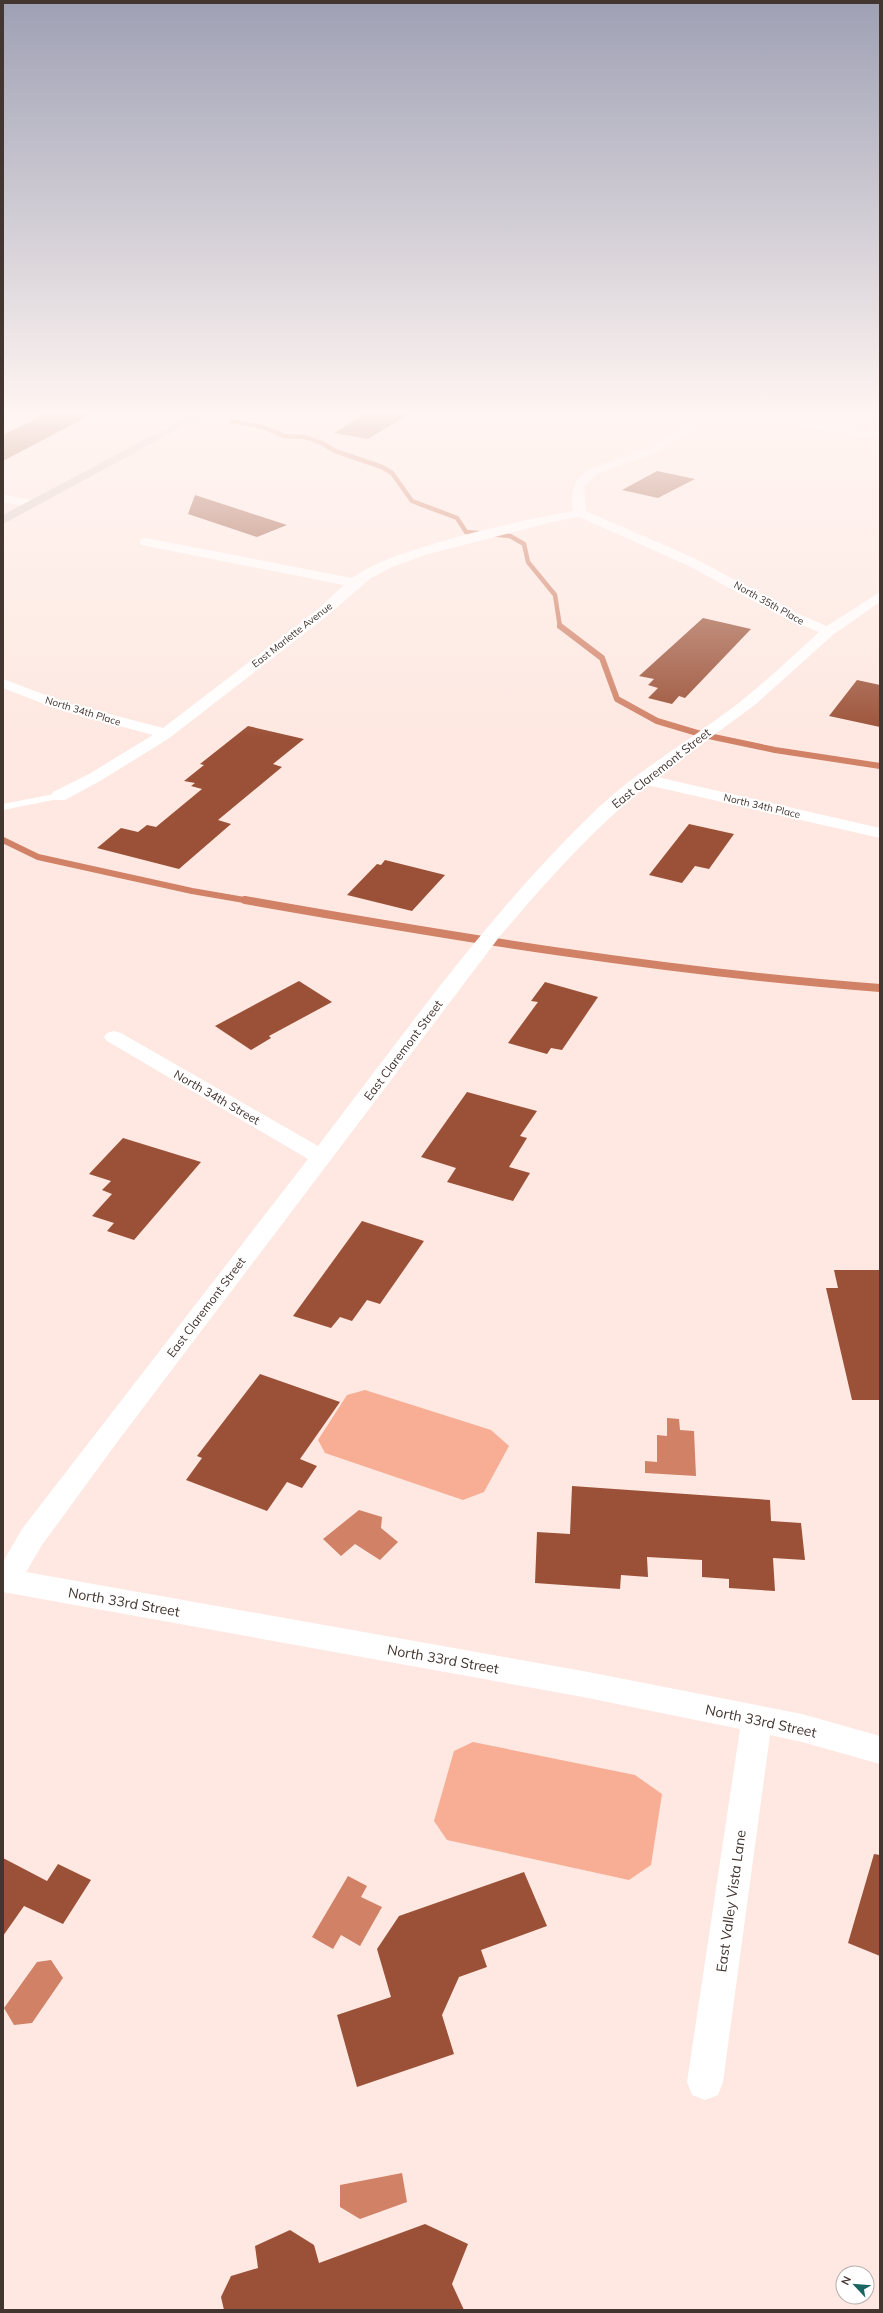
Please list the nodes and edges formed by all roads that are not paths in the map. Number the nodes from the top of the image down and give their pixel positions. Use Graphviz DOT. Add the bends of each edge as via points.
graph roads {
  1 [pos="531,522"];
  2 [pos="600,522"];
  3 [pos="146,542"];
  4 [pos="355,582"];
  5 [pos="880,596"];
  6 [pos="829,631"];
  7 [pos="3,683"];
  8 [pos="165,733"];
  9 [pos="644,779"];
  10 [pos="60,796"];
  11 [pos="3,807"];
  12 [pos="880,833"];
  13 [pos="114,1037"];
  14 [pos="321,1157"];
  15 [pos="5,1581"];
  16 [pos="757,1720"];
  17 [pos="880,1750"];
  18 [pos="705,2082"];
  1 -- 4 [label="street, East Marlette Avenue" via="392,563"];
  2 -- 6 [label="street, North 35th Place" via="654,544 806,624"];
  3 -- 4 [label="street"];
  4 -- 8 [label="street, East Marlette Avenue" via="322,613"];
  5 -- 6 [label="street, East Claremont Street"];
  6 -- 9 [label="street, East Claremont Street" via="751,701"];
  7 -- 8 [label="street, North 34th Place" via="62,706"];
  8 -- 10 [label="street, East Marlette Avenue" via="112,770"];
  9 -- 12 [label="street, North 34th Place"];
  9 -- 14 [label="street, East Claremont Street" via="605,811 542,874 487,940"];
  10 -- 11 [label="lane"];
  13 -- 14 [label="street, North 34th Street"];
  14 -- 15 [label="street, East Claremont Street" via="32,1537"];
  15 -- 16 [label="street, North 33rd Street" via="583,1684"];
  16 -- 17 [label="street, North 33rd Street" via="802,1728"];
  16 -- 18 [label="street, East Valley Vista Lane"];
}
